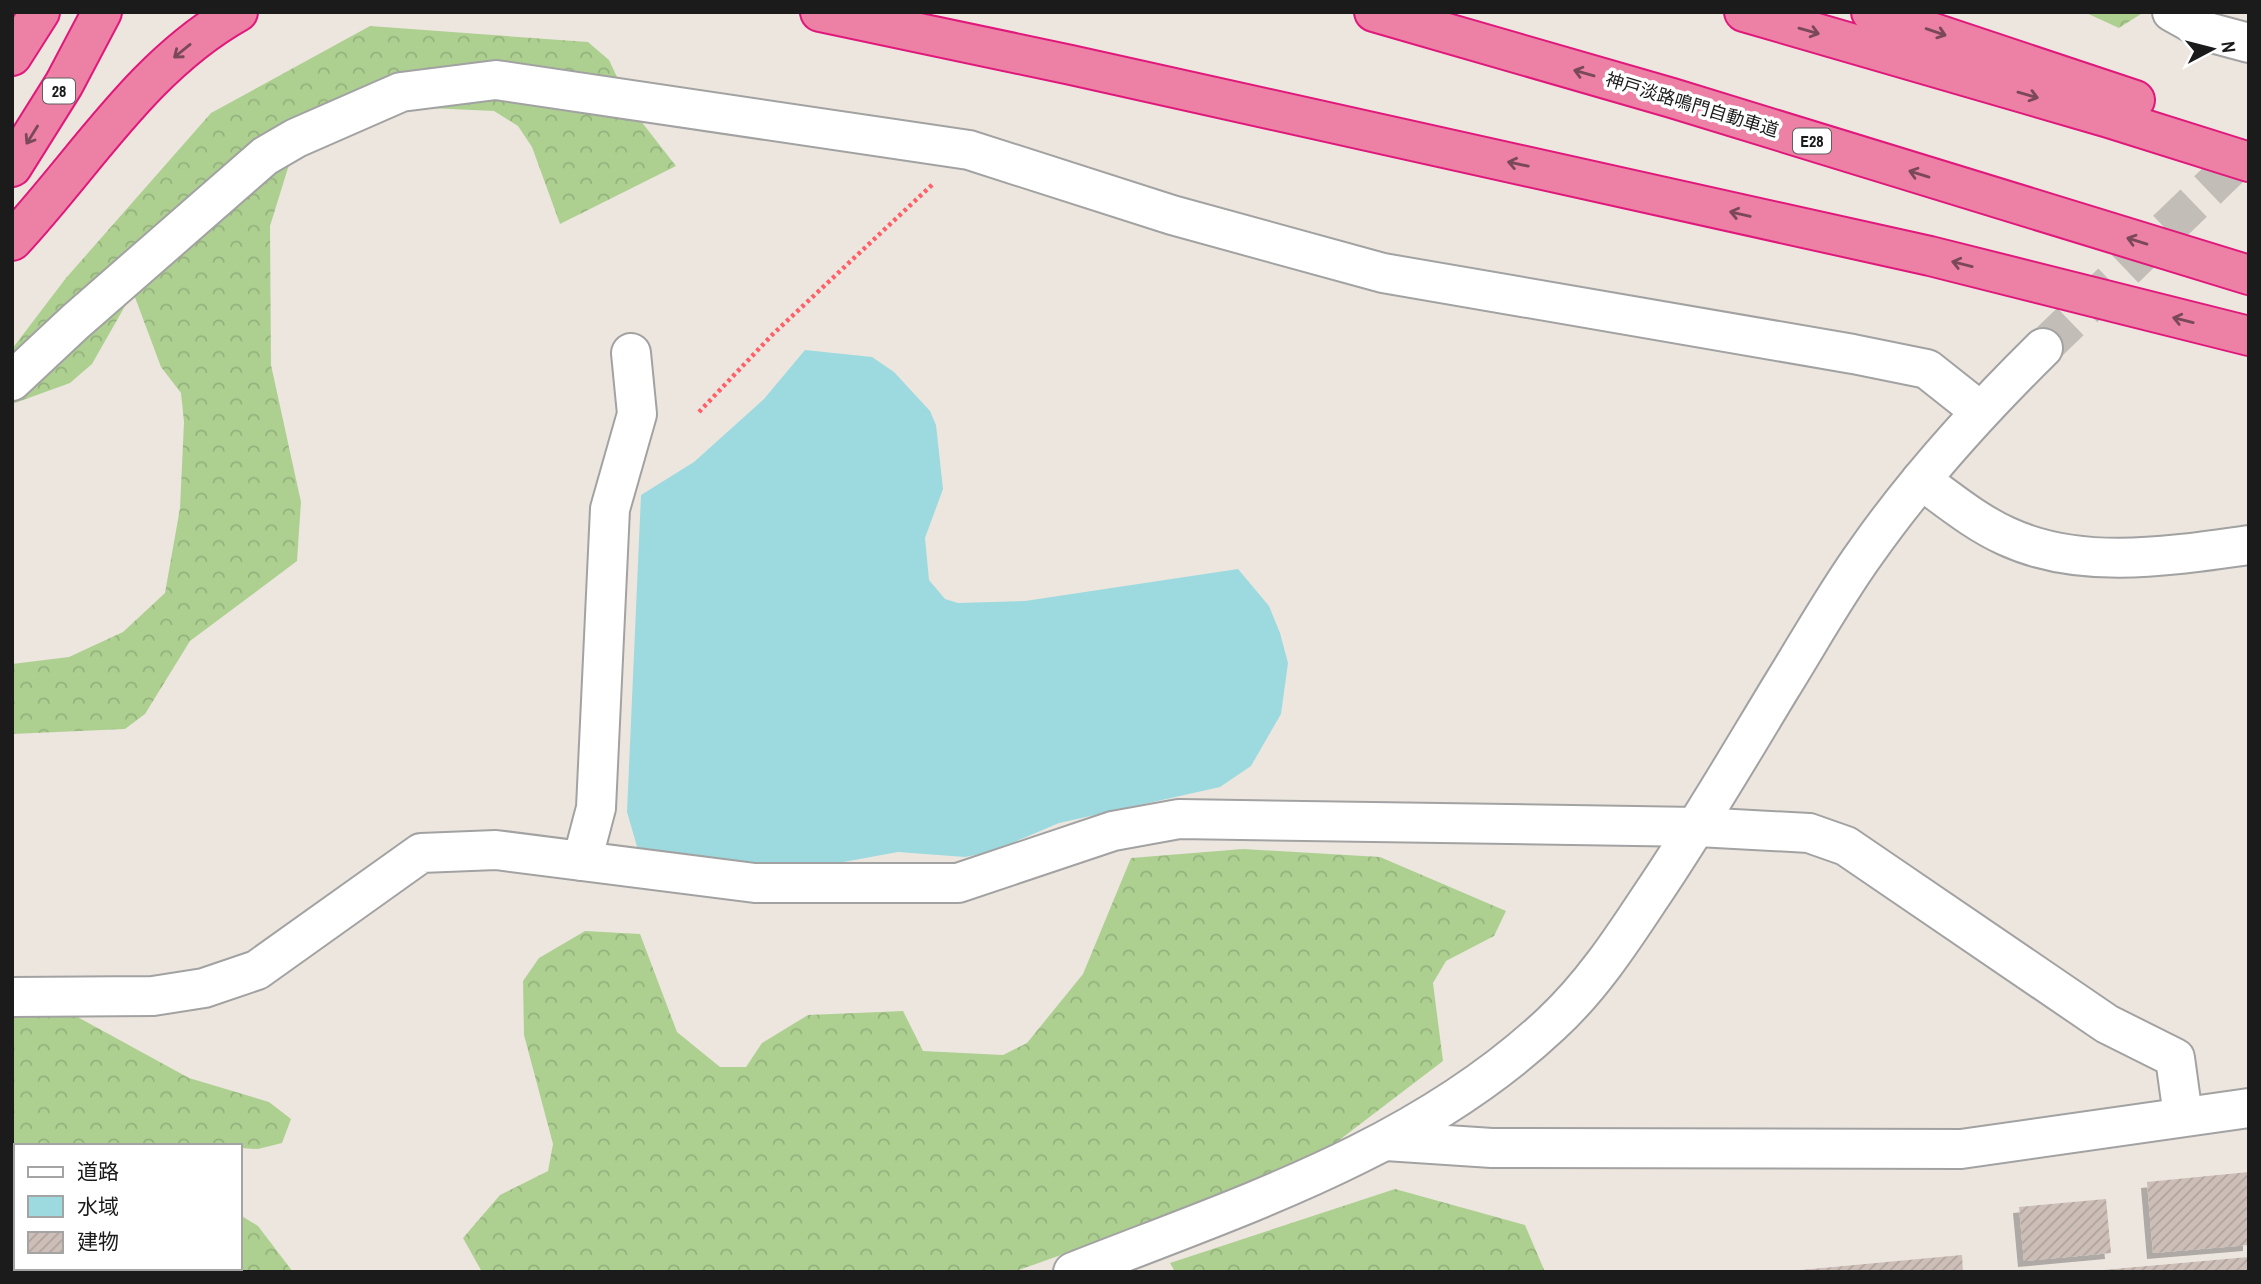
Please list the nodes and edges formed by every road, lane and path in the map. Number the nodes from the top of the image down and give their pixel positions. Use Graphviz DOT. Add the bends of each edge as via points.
graph roads {
  1 [pos="40,12"];
  2 [pos="102,12"];
  3 [pos="238,12"];
  4 [pos="820,12"];
  5 [pos="1374,12"];
  6 [pos="1744,12"];
  7 [pos="1871,12"];
  8 [pos="2172,12"];
  9 [pos="2249,43"];
  10 [pos="12,57"];
  11 [pos="2249,139"];
  12 [pos="969,150"];
  13 [pos="2249,162"];
  14 [pos="12,167"];
  15 [pos="12,241"];
  16 [pos="2249,275"];
  17 [pos="2249,336"];
  18 [pos="2043,348"];
  19 [pos="631,353"];
  20 [pos="12,381"];
  21 [pos="1980,411"];
  22 [pos="699,412"];
  23 [pos="1921,480"];
  24 [pos="2249,545"];
  25 [pos="1698,827"];
  26 [pos="582,861"];
  27 [pos="12,997"];
  28 [pos="2249,1108"];
  29 [pos="2183,1116"];
  30 [pos="1386,1141"];
  31 [pos="1073,1272"];
  1 -- 10 [label="highway"];
  2 -- 14 [label="highway, 28, one-way"];
  3 -- 15 [label="highway, one-way" via="182,49 140,90"];
  17 -- 4 [label="highway, one-way" via="1916,253"];
  16 -- 5 [label="highway, 神戸淡路鳴門自動車道 / E28, one-way"];
  6 -- 13 [label="highway, one-way"];
  7 -- 11 [label="highway, one-way"];
  8 -- 9 [label="street" via="2208,32"];
  12 -- 20 [label="street" via="496,80 401,92 265,156"];
  12 -- 21 [label="street" via="1172,215 1383,273 1927,369"];
  12 -- 22 [label="path" via="774,334"];
  18 -- 21 [label="street"];
  19 -- 26 [label="street" via="637,414 610,509 596,808"];
  21 -- 23 [label="street"];
  23 -- 24 [label="street" via="1984,525 2053,551 2142,558"];
  23 -- 25 [label="street" via="1865,553"];
  25 -- 26 [label="street" via="1179,819 1113,831 958,883 755,883"];
  25 -- 29 [label="street" via="1809,833 1846,846 2107,1024 2175,1058"];
  25 -- 30 [label="street" via="1616,949 1553,1022 1457,1098"];
  26 -- 27 [label="street" via="496,850 421,853 257,970 204,988 153,996"];
  28 -- 29 [label="street"];
  29 -- 30 [label="street" via="1961,1149 1492,1148"];
  30 -- 31 [label="street" via="1308,1179"];
}
